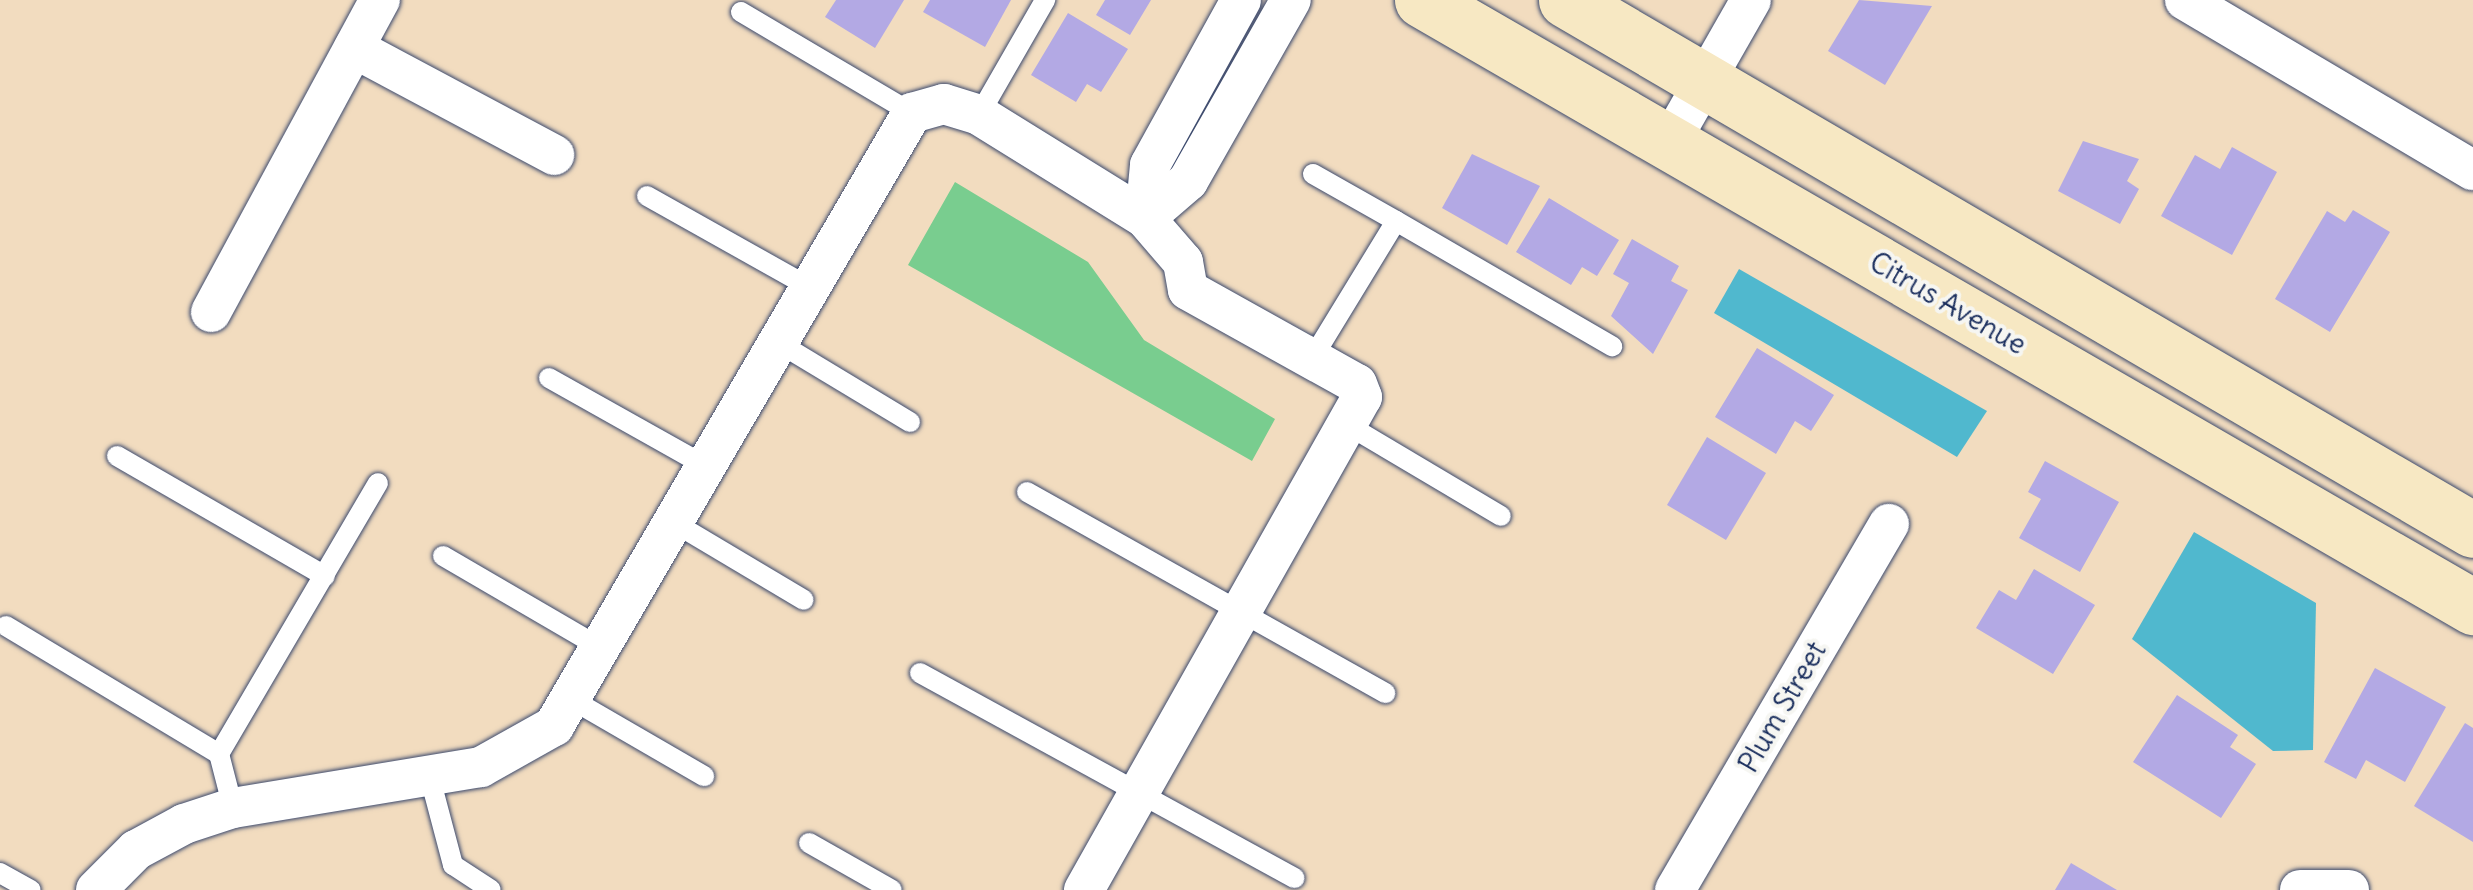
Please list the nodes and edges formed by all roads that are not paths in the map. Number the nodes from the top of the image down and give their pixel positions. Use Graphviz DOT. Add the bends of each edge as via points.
graph roads {
  1 [pos="380,0"];
  2 [pos="1046,0"];
  3 [pos="1241,0"];
  4 [pos="1291,0"];
  5 [pos="1422,0"];
  6 [pos="1566,0"];
  7 [pos="1751,0"];
  8 [pos="2185,2"];
  9 [pos="742,12"];
  10 [pos="354,48"];
  11 [pos="1706,80"];
  12 [pos="912,113"];
  13 [pos="979,115"];
  14 [pos="1670,142"];
  15 [pos="554,155"];
  16 [pos="2473,170"];
  17 [pos="1313,174"];
  18 [pos="647,196"];
  19 [pos="1145,218"];
  20 [pos="1396,221"];
  21 [pos="810,288"];
  22 [pos="211,312"];
  23 [pos="779,344"];
  24 [pos="1612,346"];
  25 [pos="1310,362"];
  26 [pos="548,378"];
  27 [pos="910,422"];
  28 [pos="1346,424"];
  29 [pos="117,456"];
  30 [pos="706,466"];
  31 [pos="378,483"];
  32 [pos="1027,492"];
  33 [pos="1501,516"];
  34 [pos="673,522"];
  35 [pos="1889,524"];
  36 [pos="2473,530"];
  37 [pos="444,556"];
  38 [pos="325,576"];
  39 [pos="804,600"];
  40 [pos="2473,607"];
  41 [pos="1239,610"];
  42 [pos="6,626"];
  43 [pos="601,648"];
  44 [pos="920,672"];
  45 [pos="1385,693"];
  46 [pos="571,699"];
  47 [pos="219,754"];
  48 [pos="704,776"];
  49 [pos="430,778"];
  50 [pos="1141,790"];
  51 [pos="232,808"];
  52 [pos="808,843"];
  53 [pos="0,872"];
  54 [pos="1294,878"];
  55 [pos="2304,888"];
  56 [pos="32,890"];
  57 [pos="96,890"];
  58 [pos="491,890"];
  59 [pos="892,890"];
  60 [pos="1084,890"];
  61 [pos="1674,890"];
  62 [pos="2350,890"];
  1 -- 10 [label="street"];
  2 -- 13 [label="lane"];
  3 -- 19 [label="street" via="1150,164"];
  4 -- 19 [label="street" via="1188,181"];
  5 -- 14 [label="main road, Citrus Avenue"];
  6 -- 11 [label="main road"];
  7 -- 11 [label="street"];
  8 -- 16 [label="street"];
  9 -- 12 [label="lane"];
  10 -- 15 [label="street"];
  10 -- 22 [label="street"];
  11 -- 14 [label="street"];
  11 -- 36 [label="main road"];
  12 -- 13 [label="street" via="944,104"];
  12 -- 21 [label="street"];
  13 -- 19 [label="street"];
  14 -- 40 [label="main road, Citrus Avenue"];
  17 -- 20 [label="lane"];
  18 -- 21 [label="lane"];
  19 -- 25 [label="street" via="1183,262 1188,290"];
  20 -- 24 [label="lane"];
  20 -- 25 [label="lane"];
  21 -- 23 [label="street"];
  23 -- 27 [label="lane"];
  23 -- 30 [label="street"];
  25 -- 28 [label="street" via="1357,384 1362,396"];
  26 -- 30 [label="lane"];
  28 -- 33 [label="lane"];
  28 -- 41 [label="street"];
  29 -- 38 [label="lane"];
  30 -- 34 [label="street"];
  31 -- 38 [label="lane"];
  32 -- 41 [label="lane"];
  34 -- 39 [label="lane"];
  34 -- 43 [label="street"];
  35 -- 61 [label="street, Plum Street"];
  37 -- 43 [label="lane"];
  38 -- 47 [label="lane"];
  41 -- 45 [label="lane"];
  41 -- 50 [label="street"];
  42 -- 47 [label="lane"];
  43 -- 46 [label="street"];
  44 -- 50 [label="lane"];
  46 -- 48 [label="lane"];
  46 -- 49 [label="street" via="554,726 525,743 481,767"];
  47 -- 51 [label="lane"];
  49 -- 51 [label="street"];
  49 -- 58 [label="lane" via="453,865"];
  50 -- 54 [label="lane"];
  50 -- 60 [label="street"];
  51 -- 57 [label="street" via="136,850"];
  52 -- 59 [label="lane"];
  53 -- 56 [label="lane"];
  55 -- 62 [label="street"];
}
